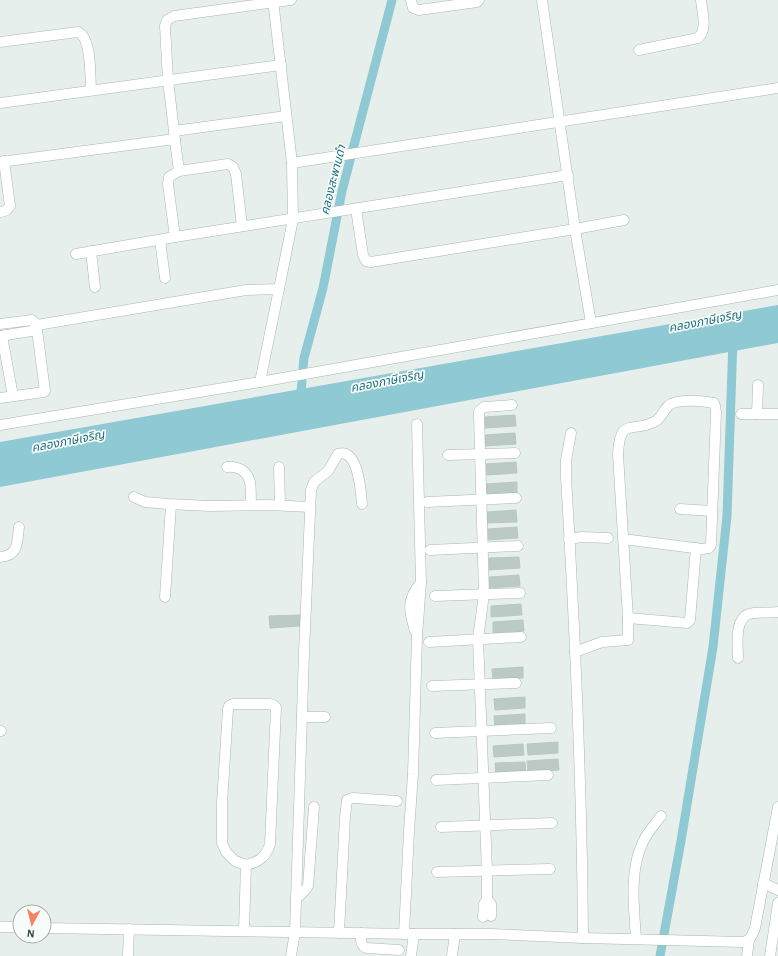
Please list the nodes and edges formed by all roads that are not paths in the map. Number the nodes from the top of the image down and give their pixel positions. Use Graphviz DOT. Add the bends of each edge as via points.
graph roads {
  1 [pos="291,0"];
  2 [pos="411,0"];
  3 [pos="478,0"];
  4 [pos="542,0"];
  5 [pos="701,0"];
  6 [pos="273,1"];
  7 [pos="0,42"];
  8 [pos="639,50"];
  9 [pos="281,64"];
  10 [pos="168,80"];
  11 [pos="778,88"];
  12 [pos="91,90"];
  13 [pos="0,103"];
  14 [pos="286,116"];
  15 [pos="560,121"];
  16 [pos="174,135"];
  17 [pos="2,161"];
  18 [pos="292,163"];
  19 [pos="179,171"];
  20 [pos="568,175"];
  21 [pos="356,209"];
  22 [pos="0,212"];
  23 [pos="293,219"];
  24 [pos="624,220"];
  25 [pos="242,226"];
  26 [pos="575,229"];
  27 [pos="175,237"];
  28 [pos="160,240"];
  29 [pos="91,251"];
  30 [pos="76,254"];
  31 [pos="165,278"];
  32 [pos="95,287"];
  33 [pos="279,289"];
  34 [pos="778,290"];
  35 [pos="591,323"];
  36 [pos="0,324"];
  37 [pos="37,327"];
  38 [pos="1,336"];
  39 [pos="260,382"];
  40 [pos="758,385"];
  41 [pos="13,396"];
  42 [pos="0,398"];
  43 [pos="512,405"];
  44 [pos="741,414"];
  45 [pos="757,414"];
  46 [pos="778,414"];
  47 [pos="417,424"];
  48 [pos="0,425"];
  49 [pos="571,433"];
  50 [pos="515,453"];
  51 [pos="480,454"];
  52 [pos="448,455"];
  53 [pos="227,467"];
  54 [pos="279,467"];
  55 [pos="134,497"];
  56 [pos="516,498"];
  57 [pos="481,500"];
  58 [pos="427,502"];
  59 [pos="362,504"];
  60 [pos="171,505"];
  61 [pos="251,505"];
  62 [pos="280,505"];
  63 [pos="310,507"];
  64 [pos="680,509"];
  65 [pos="712,512"];
  66 [pos="18,527"];
  67 [pos="608,538"];
  68 [pos="569,539"];
  69 [pos="623,539"];
  70 [pos="518,546"];
  71 [pos="482,547"];
  72 [pos="696,548"];
  73 [pos="430,550"];
  74 [pos="0,557"];
  75 [pos="520,593"];
  76 [pos="484,594"];
  77 [pos="165,596"];
  78 [pos="435,596"];
  79 [pos="778,612"];
  80 [pos="628,618"];
  81 [pos="521,637"];
  82 [pos="478,639"];
  83 [pos="429,642"];
  84 [pos="575,652"];
  85 [pos="738,658"];
  86 [pos="516,683"];
  87 [pos="480,685"];
  88 [pos="432,686"];
  89 [pos="302,717"];
  90 [pos="325,717"];
  91 [pos="551,728"];
  92 [pos="482,732"];
  93 [pos="435,733"];
  94 [pos="548,775"];
  95 [pos="483,778"];
  96 [pos="436,780"];
  97 [pos="397,801"];
  98 [pos="314,807"];
  99 [pos="778,807"];
  100 [pos="661,816"];
  101 [pos="552,823"];
  102 [pos="485,824"];
  103 [pos="441,827"];
  104 [pos="773,858"];
  105 [pos="246,865"];
  106 [pos="550,869"];
  107 [pos="487,871"];
  108 [pos="437,872"];
  109 [pos="763,884"];
  110 [pos="778,890"];
  111 [pos="296,899"];
  112 [pos="778,906"];
  113 [pos="487,924"];
  114 [pos="0,927"];
  115 [pos="12,927"];
  116 [pos="52,928"];
  117 [pos="129,929"];
  118 [pos="244,930"];
  119 [pos="295,932"];
  120 [pos="339,933"];
  121 [pos="361,933"];
  122 [pos="404,934"];
  123 [pos="414,934"];
  124 [pos="455,934"];
  125 [pos="583,938"];
  126 [pos="636,939"];
  127 [pos="749,940"];
  128 [pos="399,950"];
  129 [pos="128,956"];
  130 [pos="291,956"];
  131 [pos="411,956"];
  132 [pos="452,956"];
  133 [pos="747,956"];
  134 [pos="770,956"];
  1 -- 6 [label="street"];
  2 -- 3 [label="street" via="413,8 419,10"];
  4 -- 15 [label="street"];
  5 -- 8 [label="street" via="703,34 698,38"];
  6 -- 9 [label="street"];
  6 -- 10 [label="street" via="174,16 167,20 165,34"];
  7 -- 12 [label="street" via="78,32 82,34 88,44"];
  9 -- 10 [label="street"];
  9 -- 14 [label="street"];
  10 -- 12 [label="street"];
  10 -- 16 [label="street"];
  11 -- 15 [label="street"];
  12 -- 13 [label="street"];
  14 -- 16 [label="street"];
  14 -- 18 [label="street"];
  15 -- 18 [label="street"];
  15 -- 20 [label="street"];
  16 -- 17 [label="street"];
  16 -- 19 [label="street"];
  17 -- 22 [label="street" via="10,206 4,212"];
  18 -- 23 [label="street"];
  19 -- 25 [label="street" via="228,164 233,167"];
  19 -- 27 [label="street" via="169,177 168,184"];
  20 -- 21 [label="street"];
  20 -- 26 [label="street"];
  21 -- 23 [label="street"];
  21 -- 26 [label="street" via="362,255 366,261 371,262"];
  23 -- 25 [label="street"];
  23 -- 33 [label="street"];
  24 -- 26 [label="street"];
  25 -- 27 [label="street"];
  26 -- 35 [label="street"];
  27 -- 28 [label="street"];
  28 -- 29 [label="street"];
  28 -- 31 [label="street"];
  29 -- 30 [label="street"];
  29 -- 32 [label="street"];
  33 -- 37 [label="street" via="246,290"];
  33 -- 39 [label="street"];
  34 -- 35 [label="street"];
  35 -- 39 [label="street"];
  36 -- 37 [label="street" via="32,320"];
  37 -- 38 [label="street"];
  37 -- 41 [label="street" via="45,390"];
  38 -- 41 [label="street"];
  39 -- 48 [label="street"];
  40 -- 45 [label="street"];
  41 -- 42 [label="street"];
  43 -- 51 [label="street" via="484,407 479,411"];
  44 -- 45 [label="street"];
  45 -- 46 [label="street"];
  47 -- 122 [label="street" via="421,582"];
  49 -- 68 [label="street" via="566,460"];
  50 -- 51 [label="street"];
  51 -- 52 [label="street"];
  51 -- 57 [label="street"];
  53 -- 61 [label="street" via="246,472 249,477"];
  54 -- 62 [label="street"];
  55 -- 60 [label="street" via="145,502"];
  56 -- 57 [label="street"];
  57 -- 58 [label="street"];
  57 -- 71 [label="street"];
  59 -- 63 [label="street" via="356,467 350,455 341,453 328,471 314,482"];
  60 -- 61 [label="street"];
  60 -- 77 [label="street"];
  61 -- 62 [label="street"];
  62 -- 63 [label="street"];
  63 -- 89 [label="street"];
  64 -- 65 [label="street"];
  65 -- 69 [label="street" via="715,467 714,403 672,403 654,423 629,428 624,430 621,436 618,454"];
  65 -- 72 [label="street" via="711,546 706,549"];
  66 -- 74 [label="street" via="18,540 14,551 10,555"];
  67 -- 68 [label="street"];
  68 -- 84 [label="street"];
  69 -- 72 [label="street"];
  69 -- 80 [label="street"];
  70 -- 71 [label="street"];
  71 -- 73 [label="street"];
  71 -- 76 [label="street"];
  72 -- 80 [label="street" via="689,622"];
  75 -- 76 [label="street"];
  76 -- 78 [label="street"];
  76 -- 82 [label="street"];
  79 -- 85 [label="street" via="749,614 743,618 738,632"];
  80 -- 84 [label="street" via="628,640 602,642"];
  81 -- 82 [label="street"];
  82 -- 83 [label="street"];
  82 -- 87 [label="street"];
  84 -- 125 [label="street"];
  86 -- 87 [label="street"];
  87 -- 88 [label="street"];
  87 -- 92 [label="street"];
  89 -- 90 [label="street"];
  89 -- 111 [label="street"];
  91 -- 92 [label="street"];
  92 -- 93 [label="street"];
  92 -- 95 [label="street"];
  94 -- 95 [label="street"];
  95 -- 96 [label="street"];
  95 -- 102 [label="street"];
  97 -- 120 [label="street" via="353,798 347,800"];
  98 -- 111 [label="street" via="308,886"];
  99 -- 104 [label="street"];
  100 -- 126 [label="street" via="638,854 634,893"];
  101 -- 102 [label="street"];
  102 -- 103 [label="street"];
  102 -- 107 [label="street"];
  104 -- 109 [label="street"];
  105 -- 105 [label="street" via="258,862 264,857 270,844 276,708 270,704 233,704 228,709 222,843 226,852 236,861"];
  105 -- 118 [label="street"];
  106 -- 107 [label="street"];
  107 -- 108 [label="street"];
  107 -- 113 [label="street" via="487,900 491,904"];
  109 -- 110 [label="street"];
  109 -- 127 [label="street" via="755,928"];
  111 -- 119 [label="street"];
  112 -- 134 [label="street"];
  113 -- 124 [label="street"];
  113 -- 125 [label="street"];
  114 -- 115 [label="street"];
  116 -- 117 [label="street"];
  117 -- 118 [label="street"];
  117 -- 129 [label="street"];
  118 -- 119 [label="street"];
  119 -- 120 [label="street"];
  119 -- 130 [label="street"];
  120 -- 121 [label="street"];
  121 -- 122 [label="street"];
  121 -- 128 [label="street" via="363,947"];
  122 -- 123 [label="street"];
  123 -- 124 [label="street"];
  123 -- 131 [label="street"];
  124 -- 132 [label="street"];
  125 -- 126 [label="street"];
  126 -- 127 [label="street" via="743,942"];
  127 -- 133 [label="street"];
}
